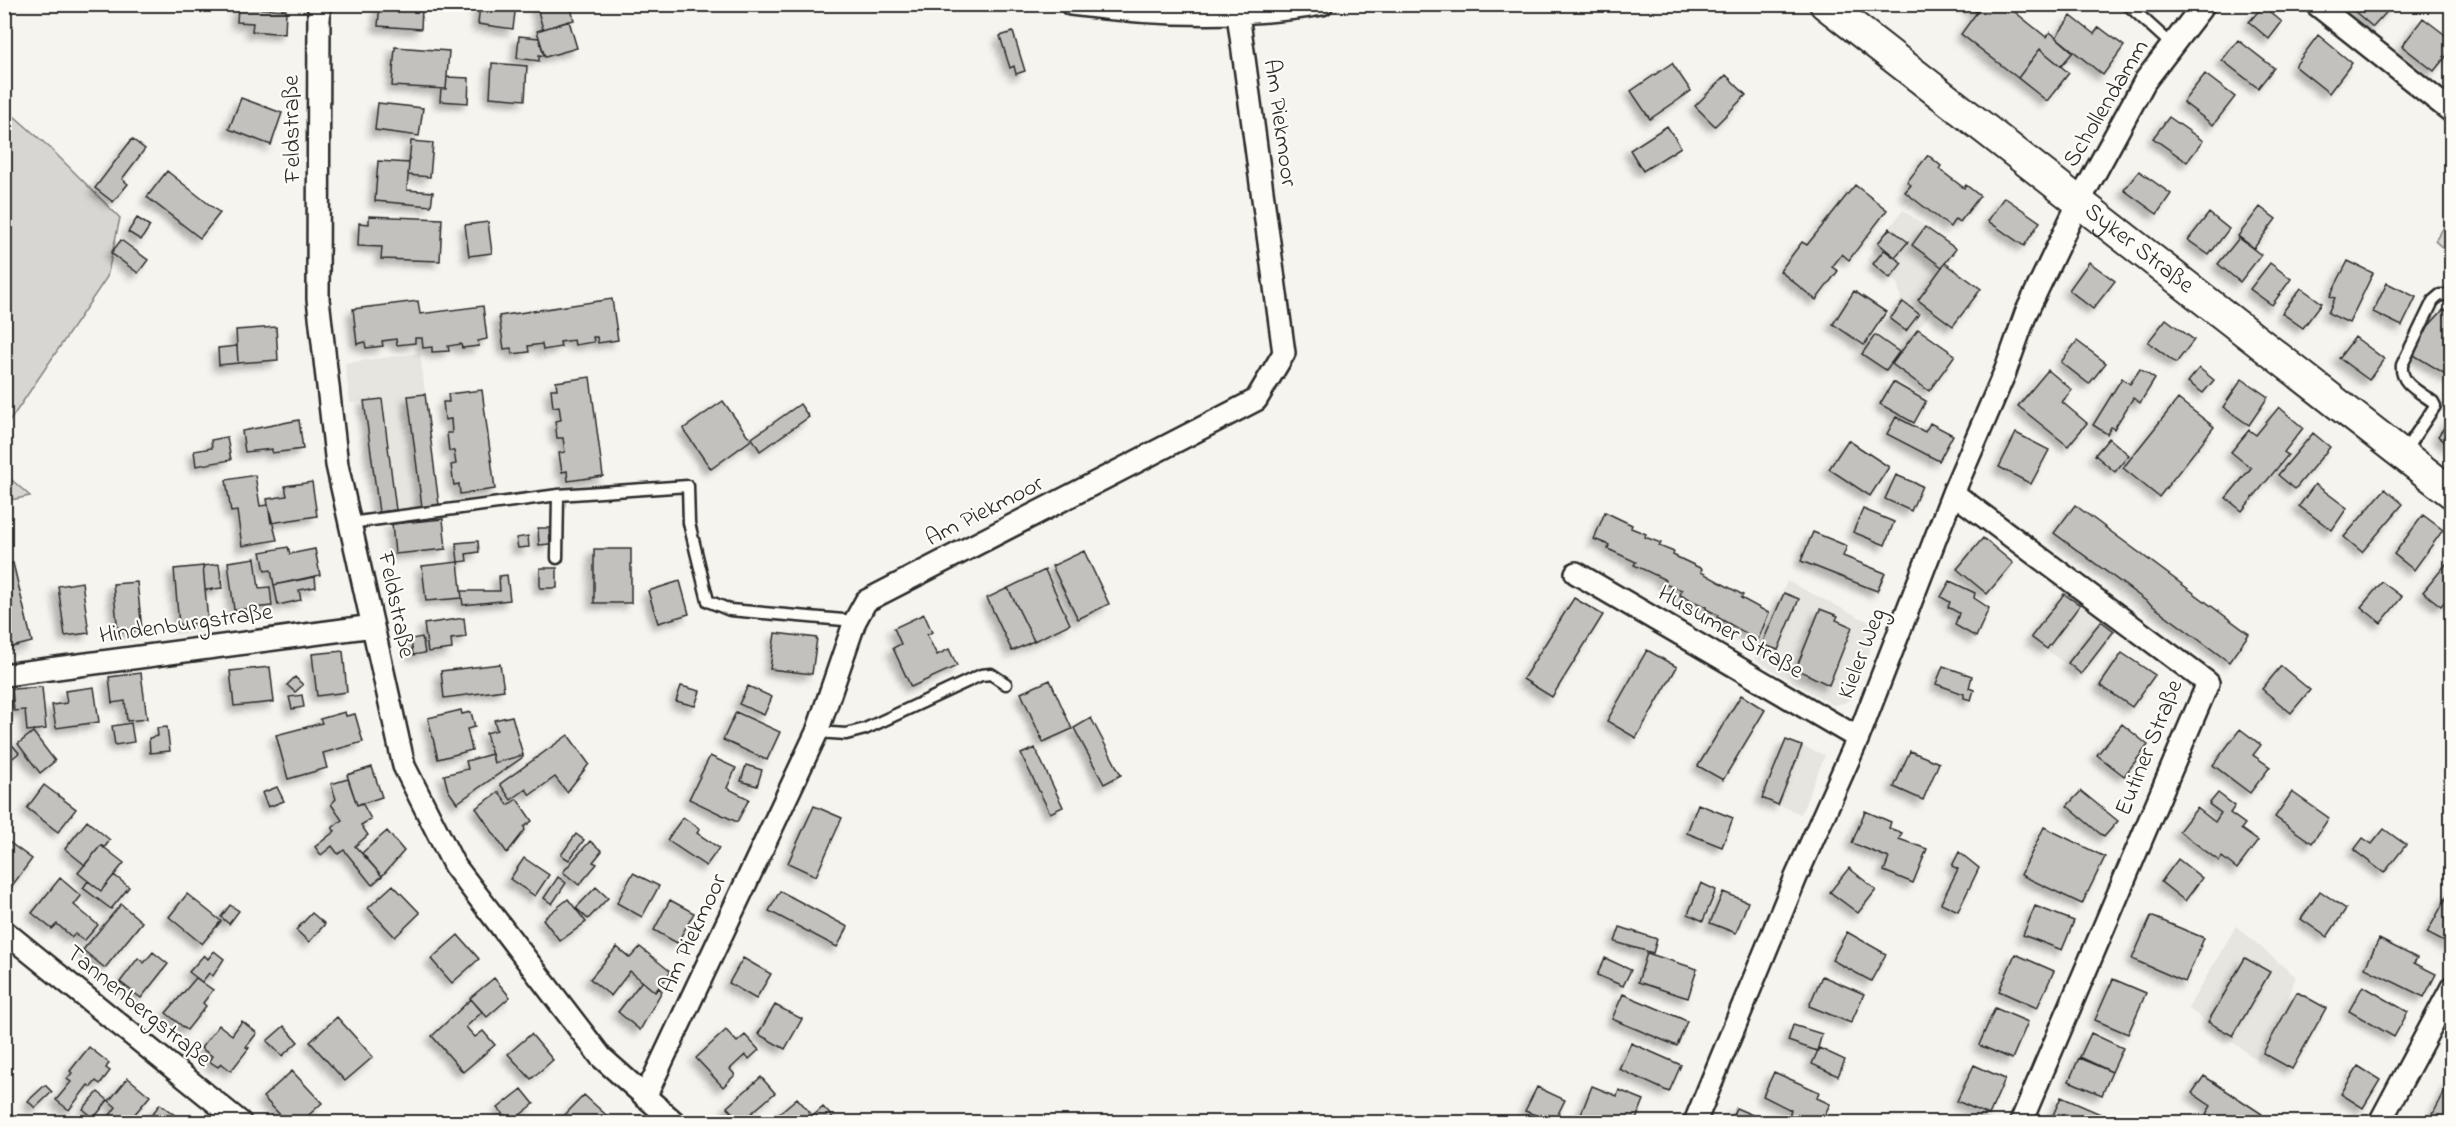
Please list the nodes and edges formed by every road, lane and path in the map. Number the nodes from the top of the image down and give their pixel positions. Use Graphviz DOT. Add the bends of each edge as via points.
graph roads {
  1 [pos="319,4"];
  2 [pos="1071,4"];
  3 [pos="1322,4"];
  4 [pos="1825,4"];
  5 [pos="2127,4"];
  6 [pos="2204,4"];
  7 [pos="2316,4"];
  8 [pos="1238,14"];
  9 [pos="2172,45"];
  10 [pos="2451,112"];
  11 [pos="2078,204"];
  12 [pos="2451,295"];
  13 [pos="2402,454"];
  14 [pos="1953,493"];
  15 [pos="2451,493"];
  16 [pos="558,495"];
  17 [pos="350,523"];
  18 [pos="557,558"];
  19 [pos="1576,573"];
  20 [pos="855,621"];
  21 [pos="373,626"];
  22 [pos="4,675"];
  23 [pos="1006,684"];
  24 [pos="817,732"];
  25 [pos="1858,738"];
  26 [pos="4,931"];
  27 [pos="2451,987"];
  28 [pos="645,1097"];
  29 [pos="240,1122"];
  30 [pos="674,1122"];
  31 [pos="1695,1122"];
  32 [pos="2020,1122"];
  33 [pos="2380,1122"];
  1 -- 17 [label="street, Feldstraße" via="318,299 337,465"];
  2 -- 8 [label="street" via="1141,13"];
  3 -- 8 [label="street"];
  4 -- 11 [label="main road, Syker Straße"];
  5 -- 9 [label="lane"];
  6 -- 9 [label="street, Schollendamm"];
  7 -- 10 [label="street"];
  8 -- 20 [label="street, Am Piekmoor" via="1284,353 1256,400 866,601"];
  9 -- 11 [label="street, Schollendamm" via="2145,81"];
  11 -- 13 [label="main road, Syker Straße"];
  11 -- 14 [label="street, Kieler Weg" via="2026,313"];
  12 -- 13 [label="lane" via="2440,295 2433,301 2402,364 2405,381 2434,406"];
  13 -- 15 [label="main road, Syker Straße"];
  14 -- 25 [label="street, Kieler Weg"];
  14 -- 32 [label="street, Eutiner Straße" via="2208,683"];
  16 -- 17 [label="lane"];
  16 -- 18 [label="lane"];
  16 -- 20 [label="lane" via="688,486 689,523 708,601 730,610"];
  17 -- 21 [label="street, Feldstraße"];
  19 -- 25 [label="street, Husumer Straße"];
  20 -- 24 [label="street, Am Piekmoor"];
  21 -- 22 [label="street, Hindenburgstraße"];
  21 -- 28 [label="street, Feldstraße" via="404,766 454,865 601,1058"];
  23 -- 24 [label="lane" via="991,674 981,675 865,729 846,734"];
  24 -- 28 [label="street, Am Piekmoor"];
  25 -- 31 [label="street, Kieler Weg"];
  26 -- 29 [label="street, Tannenbergstraße"];
  27 -- 33 [label="street"];
  28 -- 30 [label="street, Feldstraße"];
}
